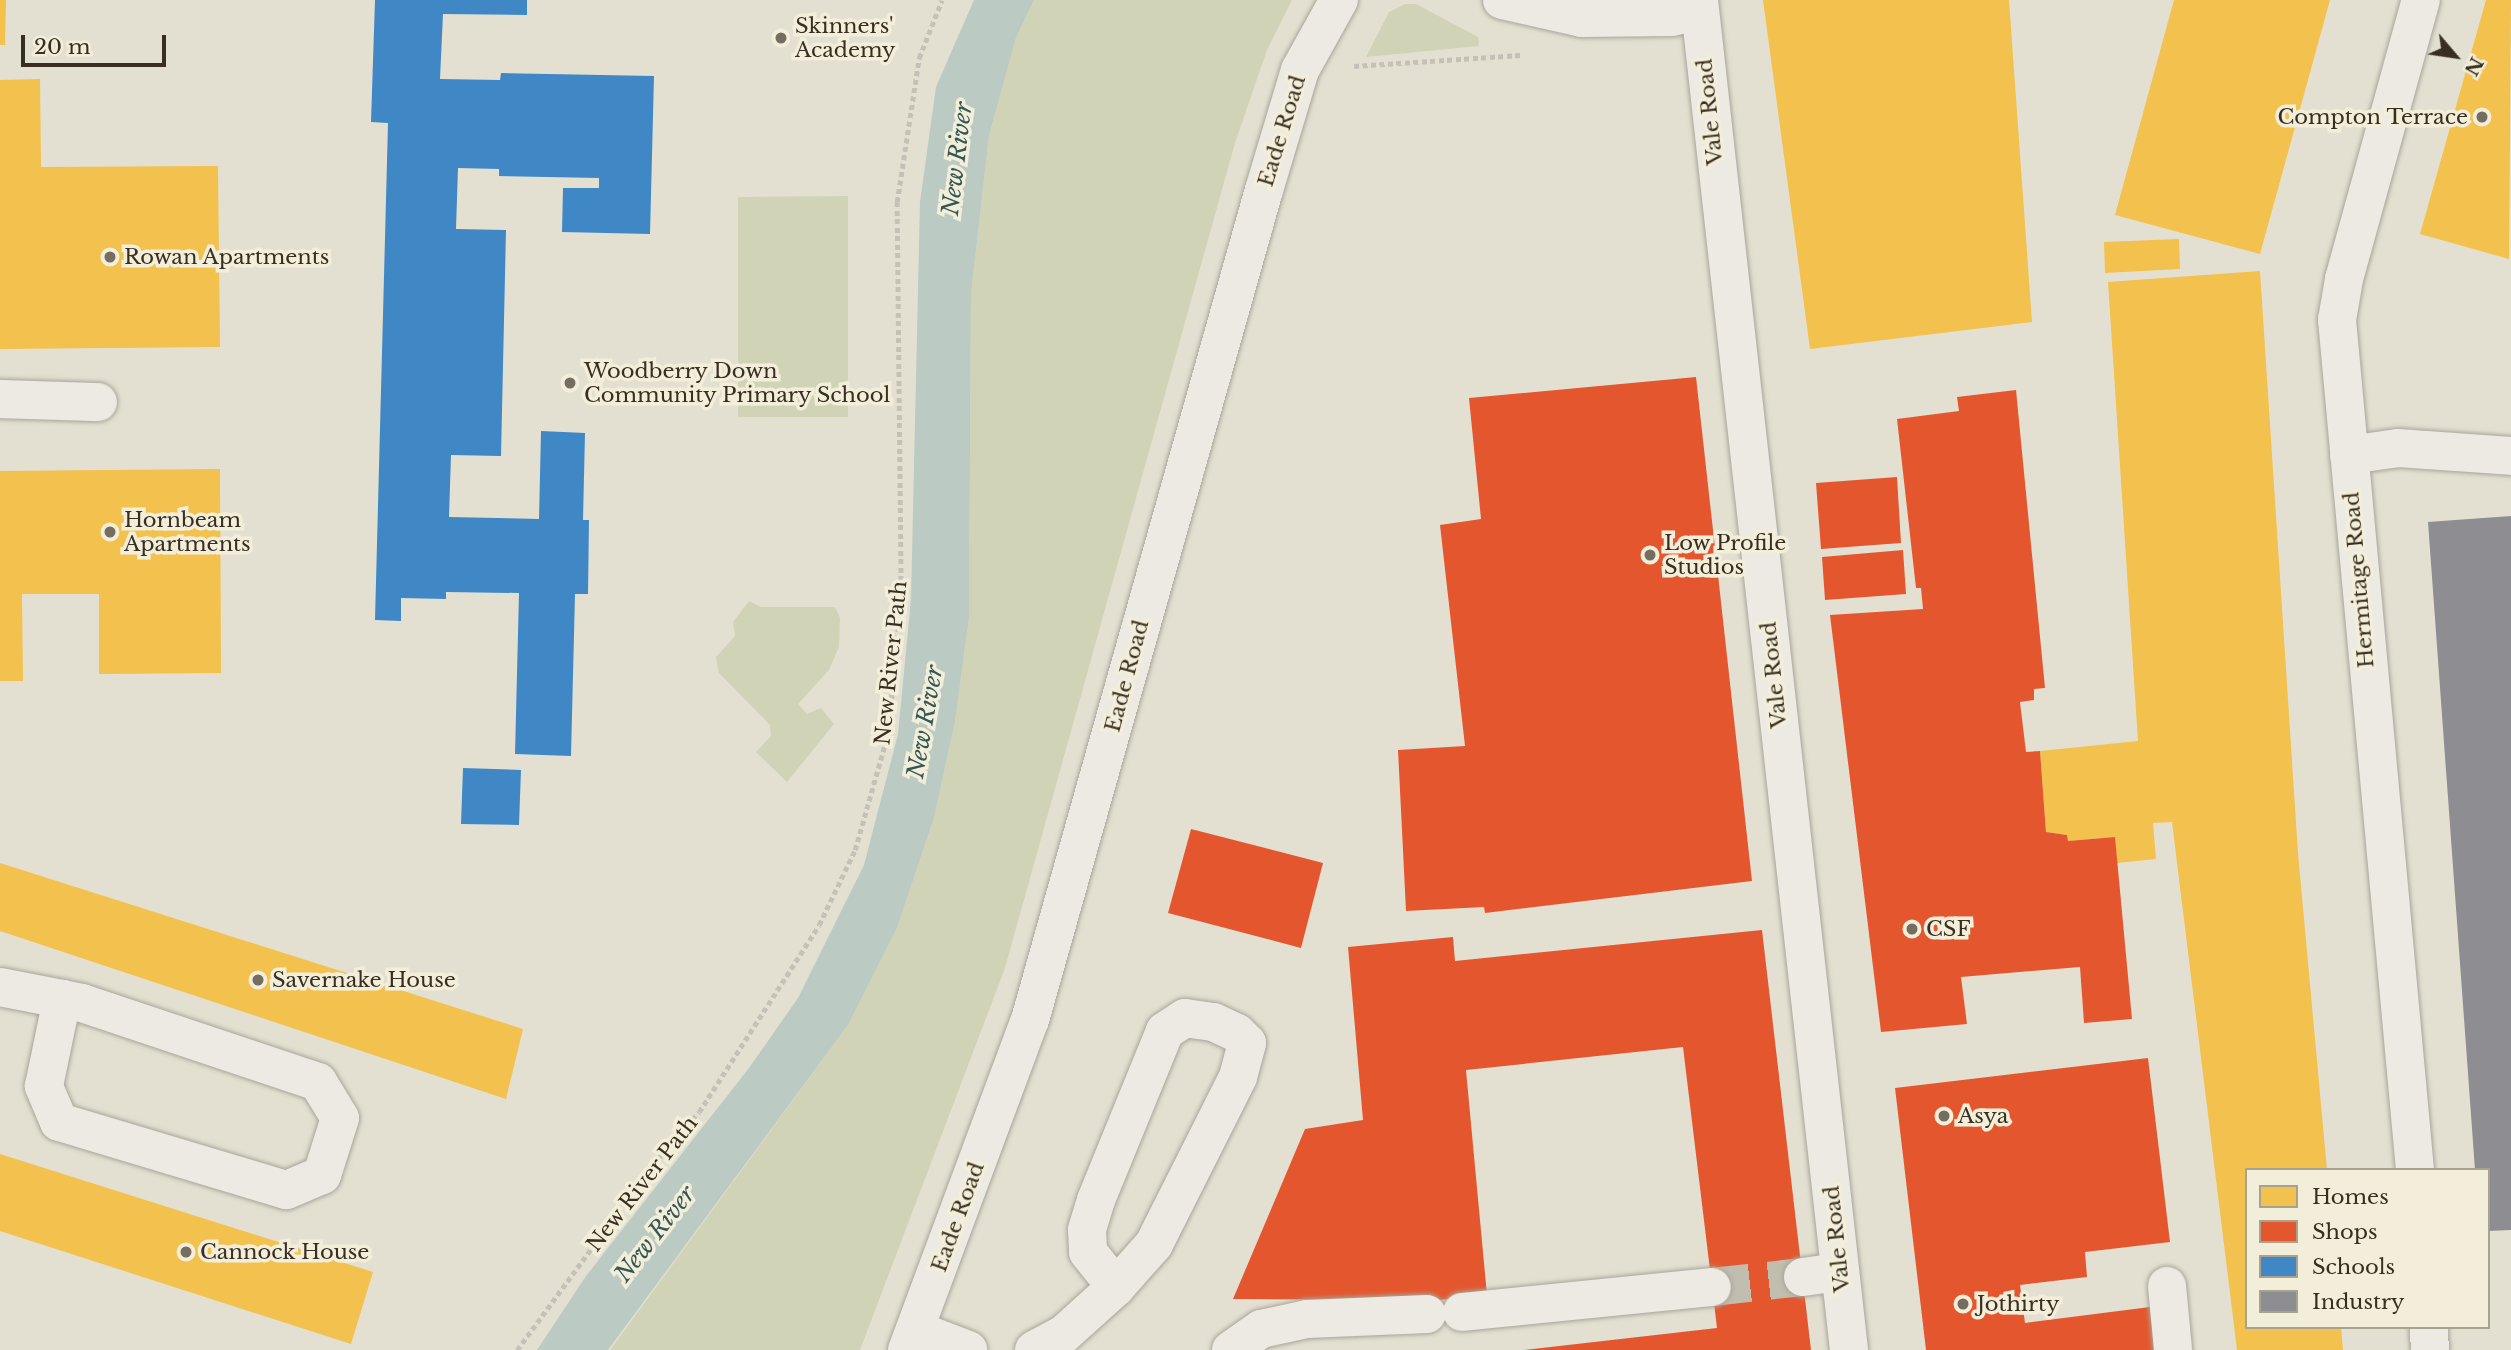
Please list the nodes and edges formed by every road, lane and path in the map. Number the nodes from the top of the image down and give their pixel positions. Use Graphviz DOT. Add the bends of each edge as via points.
graph roads {
  1 [pos="942,0"];
  2 [pos="1339,0"];
  3 [pos="1502,0"];
  4 [pos="2421,0"];
  5 [pos="1699,5"];
  6 [pos="1521,55"];
  7 [pos="1348,66"];
  8 [pos="0,399"];
  9 [pos="98,402"];
  10 [pos="2349,455"];
  11 [pos="2511,456"];
  12 [pos="0,986"];
  13 [pos="62,999"];
  14 [pos="2414,1168"];
  15 [pos="1840,1272"];
  16 [pos="1802,1277"];
  17 [pos="2167,1286"];
  18 [pos="1116,1287"];
  19 [pos="1712,1287"];
  20 [pos="2429,1329"];
  21 [pos="912,1340"];
  22 [pos="517,1350"];
  23 [pos="968,1350"];
  24 [pos="1034,1350"];
  25 [pos="1231,1350"];
  26 [pos="1849,1350"];
  27 [pos="2173,1350"];
  28 [pos="2430,1350"];
  1 -- 22 [label="path, New River Path" via="919,58 897,202 901,598 888,733 855,850 819,925 699,1112 653,1164"];
  2 -- 21 [label="street, Eade Road" via="1300,70 1030,1020"];
  3 -- 5 [label="street" via="1582,18 1672,17"];
  4 -- 10 [label="street, Hermitage Road" via="2340,302"];
  5 -- 15 [label="street, Vale Road"];
  6 -- 7 [label="path"];
  8 -- 9 [label="street"];
  10 -- 11 [label="street" via="2398,448"];
  10 -- 14 [label="street, Hermitage Road"];
  12 -- 13 [label="street"];
  13 -- 13 [label="street" via="318,1082 340,1118 322,1175 286,1190 60,1122 44,1086"];
  15 -- 16 [label="street"];
  15 -- 26 [label="street, Vale Road"];
  17 -- 27 [label="street"];
  18 -- 18 [label="street" via="1154,1244 1238,1077 1247,1042 1213,1022 1185,1018 1165,1031 1096,1200 1087,1230 1088,1252"];
  18 -- 24 [label="street" via="1064,1334"];
  19 -- 25 [label="street" via="1445,1313 1307,1319 1261,1329"];
  20 -- 28 [label="street"];
  21 -- 23 [label="street"];
}
